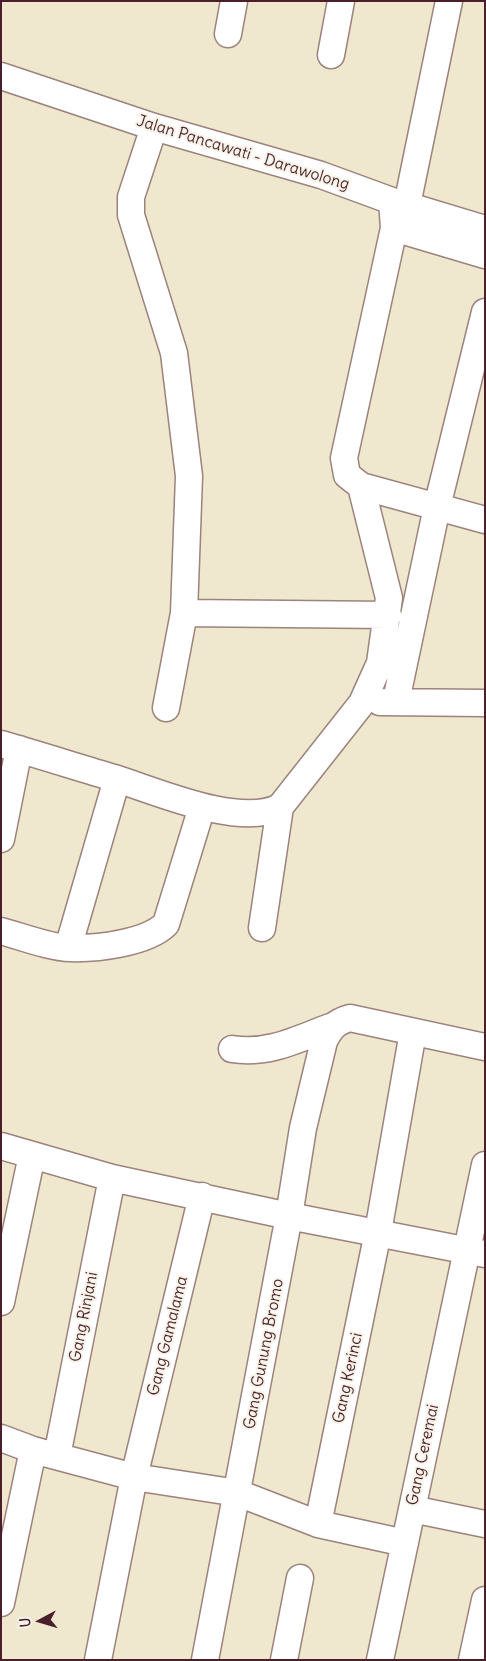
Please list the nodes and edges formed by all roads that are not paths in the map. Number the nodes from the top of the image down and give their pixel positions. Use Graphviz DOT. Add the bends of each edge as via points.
graph roads {
  1 [pos="234,1"];
  2 [pos="341,1"];
  3 [pos="449,1"];
  4 [pos="228,34"];
  5 [pos="331,55"];
  6 [pos="1,76"];
  7 [pos="154,127"];
  8 [pos="400,203"];
  9 [pos="394,228"];
  10 [pos="485,229"];
  11 [pos="485,255"];
  12 [pos="485,312"];
  13 [pos="361,486"];
  14 [pos="437,507"];
  15 [pos="485,520"];
  16 [pos="184,613"];
  17 [pos="388,616"];
  18 [pos="396,701"];
  19 [pos="362,703"];
  20 [pos="485,703"];
  21 [pos="166,708"];
  22 [pos="10,747"];
  23 [pos="117,779"];
  24 [pos="280,807"];
  25 [pos="202,808"];
  26 [pos="1,839"];
  27 [pos="262,928"];
  28 [pos="1,932"];
  29 [pos="68,948"];
  30 [pos="330,1027"];
  31 [pos="413,1032"];
  32 [pos="485,1046"];
  33 [pos="232,1050"];
  34 [pos="1,1146"];
  35 [pos="32,1155"];
  36 [pos="485,1165"];
  37 [pos="112,1178"];
  38 [pos="202,1196"];
  39 [pos="290,1216"];
  40 [pos="378,1232"];
  41 [pos="475,1252"];
  42 [pos="1,1302"];
  43 [pos="1,1438"];
  44 [pos="45,1453"];
  45 [pos="134,1477"];
  46 [pos="238,1492"];
  47 [pos="412,1509"];
  48 [pos="318,1524"];
  49 [pos="485,1524"];
  50 [pos="405,1542"];
  51 [pos="300,1578"];
  52 [pos="485,1600"];
  53 [pos="1,1603"];
  54 [pos="98,1660"];
  55 [pos="205,1660"];
  56 [pos="284,1660"];
  57 [pos="380,1660"];
  58 [pos="472,1660"];
  1 -- 4 [label="street"];
  2 -- 5 [label="street"];
  3 -- 8 [label="street"];
  6 -- 7 [label="street, Jalan Pancawati - Darawolong"];
  7 -- 8 [label="street, Jalan Pancawati - Darawolong" via="321,175"];
  7 -- 16 [label="street" via="131,197 131,215 174,353 180,391 189,476"];
  8 -- 9 [label="street"];
  8 -- 10 [label="street, Jalan Pancawati - Darawolong"];
  9 -- 11 [label="street"];
  9 -- 13 [label="street" via="344,458 347,475"];
  12 -- 14 [label="street"];
  13 -- 14 [label="street"];
  13 -- 17 [label="street" via="387,587"];
  14 -- 15 [label="street"];
  14 -- 18 [label="street"];
  16 -- 17 [label="street"];
  16 -- 21 [label="street"];
  17 -- 19 [label="street" via="380,663"];
  18 -- 19 [label="street"];
  18 -- 20 [label="street"];
  19 -- 24 [label="street"];
  22 -- 23 [label="street"];
  22 -- 26 [label="street"];
  23 -- 25 [label="street"];
  23 -- 29 [label="street"];
  24 -- 25 [label="street" via="258,813"];
  24 -- 27 [label="street"];
  25 -- 29 [label="street" via="166,924 145,937"];
  28 -- 29 [label="street"];
  30 -- 31 [label="street" via="350,1018"];
  30 -- 33 [label="street" via="271,1049"];
  30 -- 39 [label="street, Gang Gunung Bromo" via="303,1128"];
  31 -- 32 [label="street"];
  31 -- 40 [label="street, Gang Kerinci"];
  34 -- 35 [label="street"];
  35 -- 37 [label="street"];
  35 -- 42 [label="street"];
  36 -- 41 [label="street, Gang Ceremai"];
  37 -- 38 [label="street"];
  37 -- 44 [label="street, Gang Rinjani"];
  38 -- 39 [label="street"];
  38 -- 45 [label="street, Gang Gamalama"];
  39 -- 40 [label="street"];
  39 -- 46 [label="street, Gang Gunung Bromo"];
  40 -- 41 [label="street"];
  40 -- 48 [label="street, Gang Kerinci"];
  41 -- 47 [label="street, Gang Ceremai"];
  43 -- 44 [label="street"];
  44 -- 45 [label="street"];
  44 -- 53 [label="street, Gang Rinjani"];
  45 -- 46 [label="street"];
  45 -- 54 [label="street, Gang Gamalama"];
  46 -- 48 [label="street"];
  46 -- 55 [label="street, Gang Gunung Bromo"];
  47 -- 49 [label="street"];
  47 -- 50 [label="street, Gang Ceremai"];
  48 -- 50 [label="street"];
  50 -- 57 [label="street, Gang Ceremai"];
  51 -- 56 [label="street"];
  52 -- 58 [label="street"];
}
